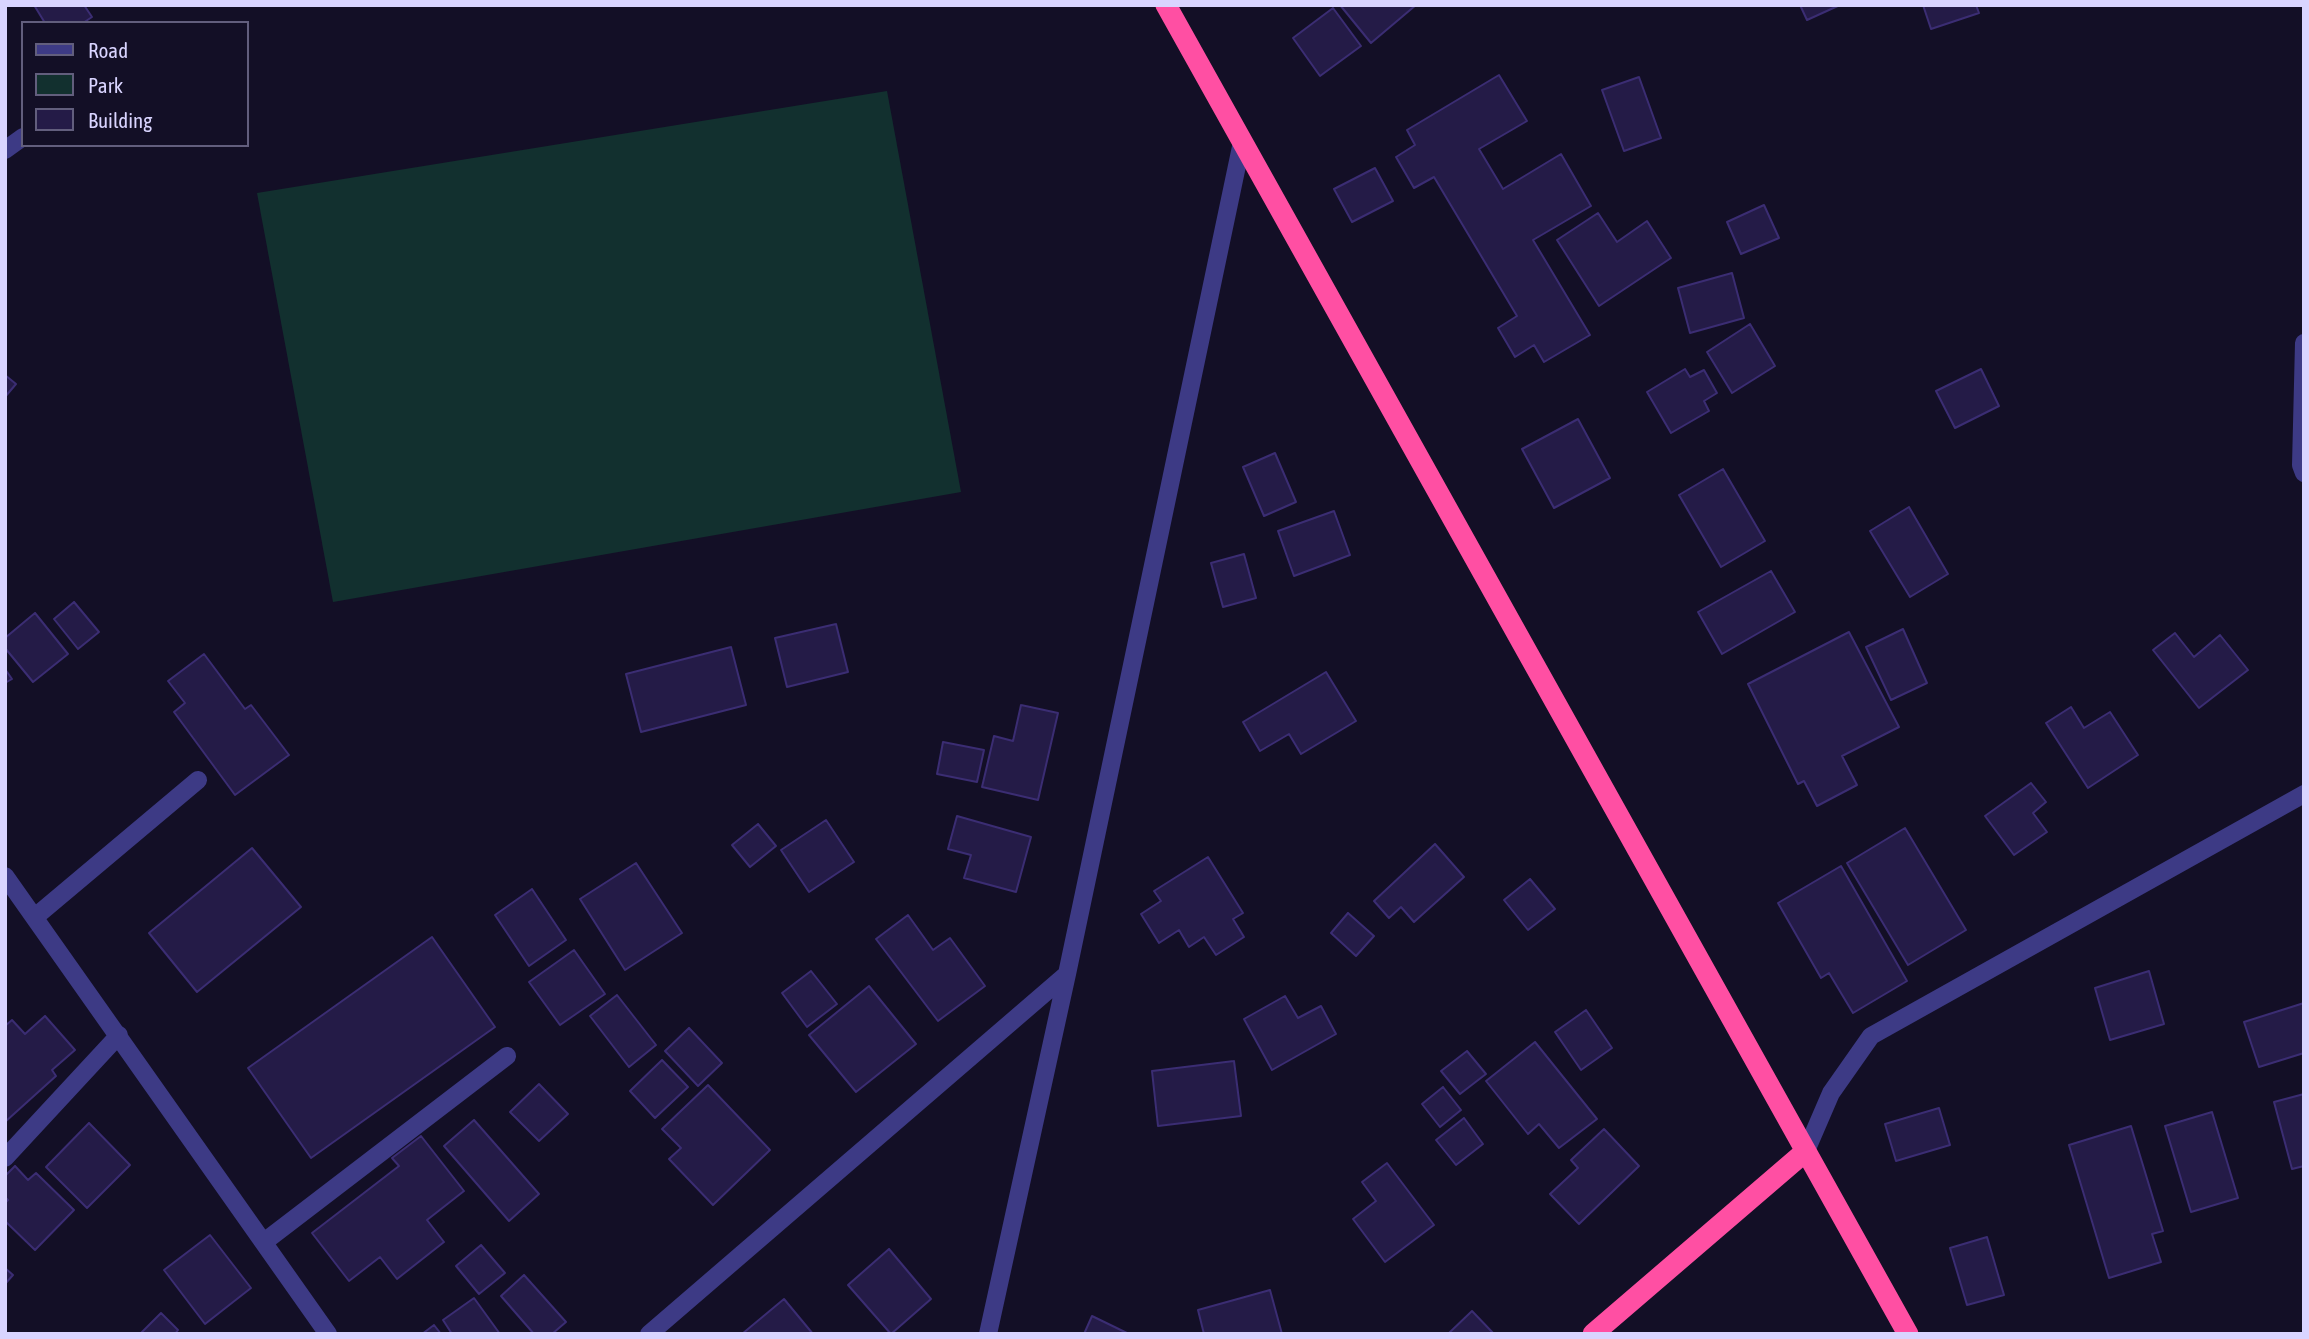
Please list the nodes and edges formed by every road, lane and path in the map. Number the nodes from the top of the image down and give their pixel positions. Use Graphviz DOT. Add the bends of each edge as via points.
graph roads {
  1 [pos="1166,5"];
  2 [pos="21,138"];
  3 [pos="1242,142"];
  4 [pos="5,150"];
  5 [pos="2304,343"];
  6 [pos="2303,467"];
  7 [pos="198,780"];
  8 [pos="2304,794"];
  9 [pos="5,876"];
  10 [pos="35,917"];
  11 [pos="1067,974"];
  12 [pos="119,1035"];
  13 [pos="507,1056"];
  14 [pos="1806,1151"];
  15 [pos="5,1158"];
  16 [pos="264,1242"];
  17 [pos="328,1334"];
  18 [pos="649,1334"];
  19 [pos="988,1334"];
  20 [pos="1593,1334"];
  21 [pos="1908,1334"];
  1 -- 3 [label="highway"];
  2 -- 4 [label="street"];
  3 -- 11 [label="street"];
  3 -- 14 [label="highway"];
  5 -- 6 [label="street"];
  7 -- 10 [label="street"];
  8 -- 14 [label="street" via="1871,1036 1831,1093"];
  9 -- 10 [label="street"];
  10 -- 12 [label="street"];
  11 -- 18 [label="street"];
  11 -- 19 [label="street"];
  12 -- 15 [label="street"];
  12 -- 16 [label="street"];
  13 -- 16 [label="street"];
  14 -- 20 [label="highway"];
  14 -- 21 [label="highway"];
  16 -- 17 [label="street"];
}
